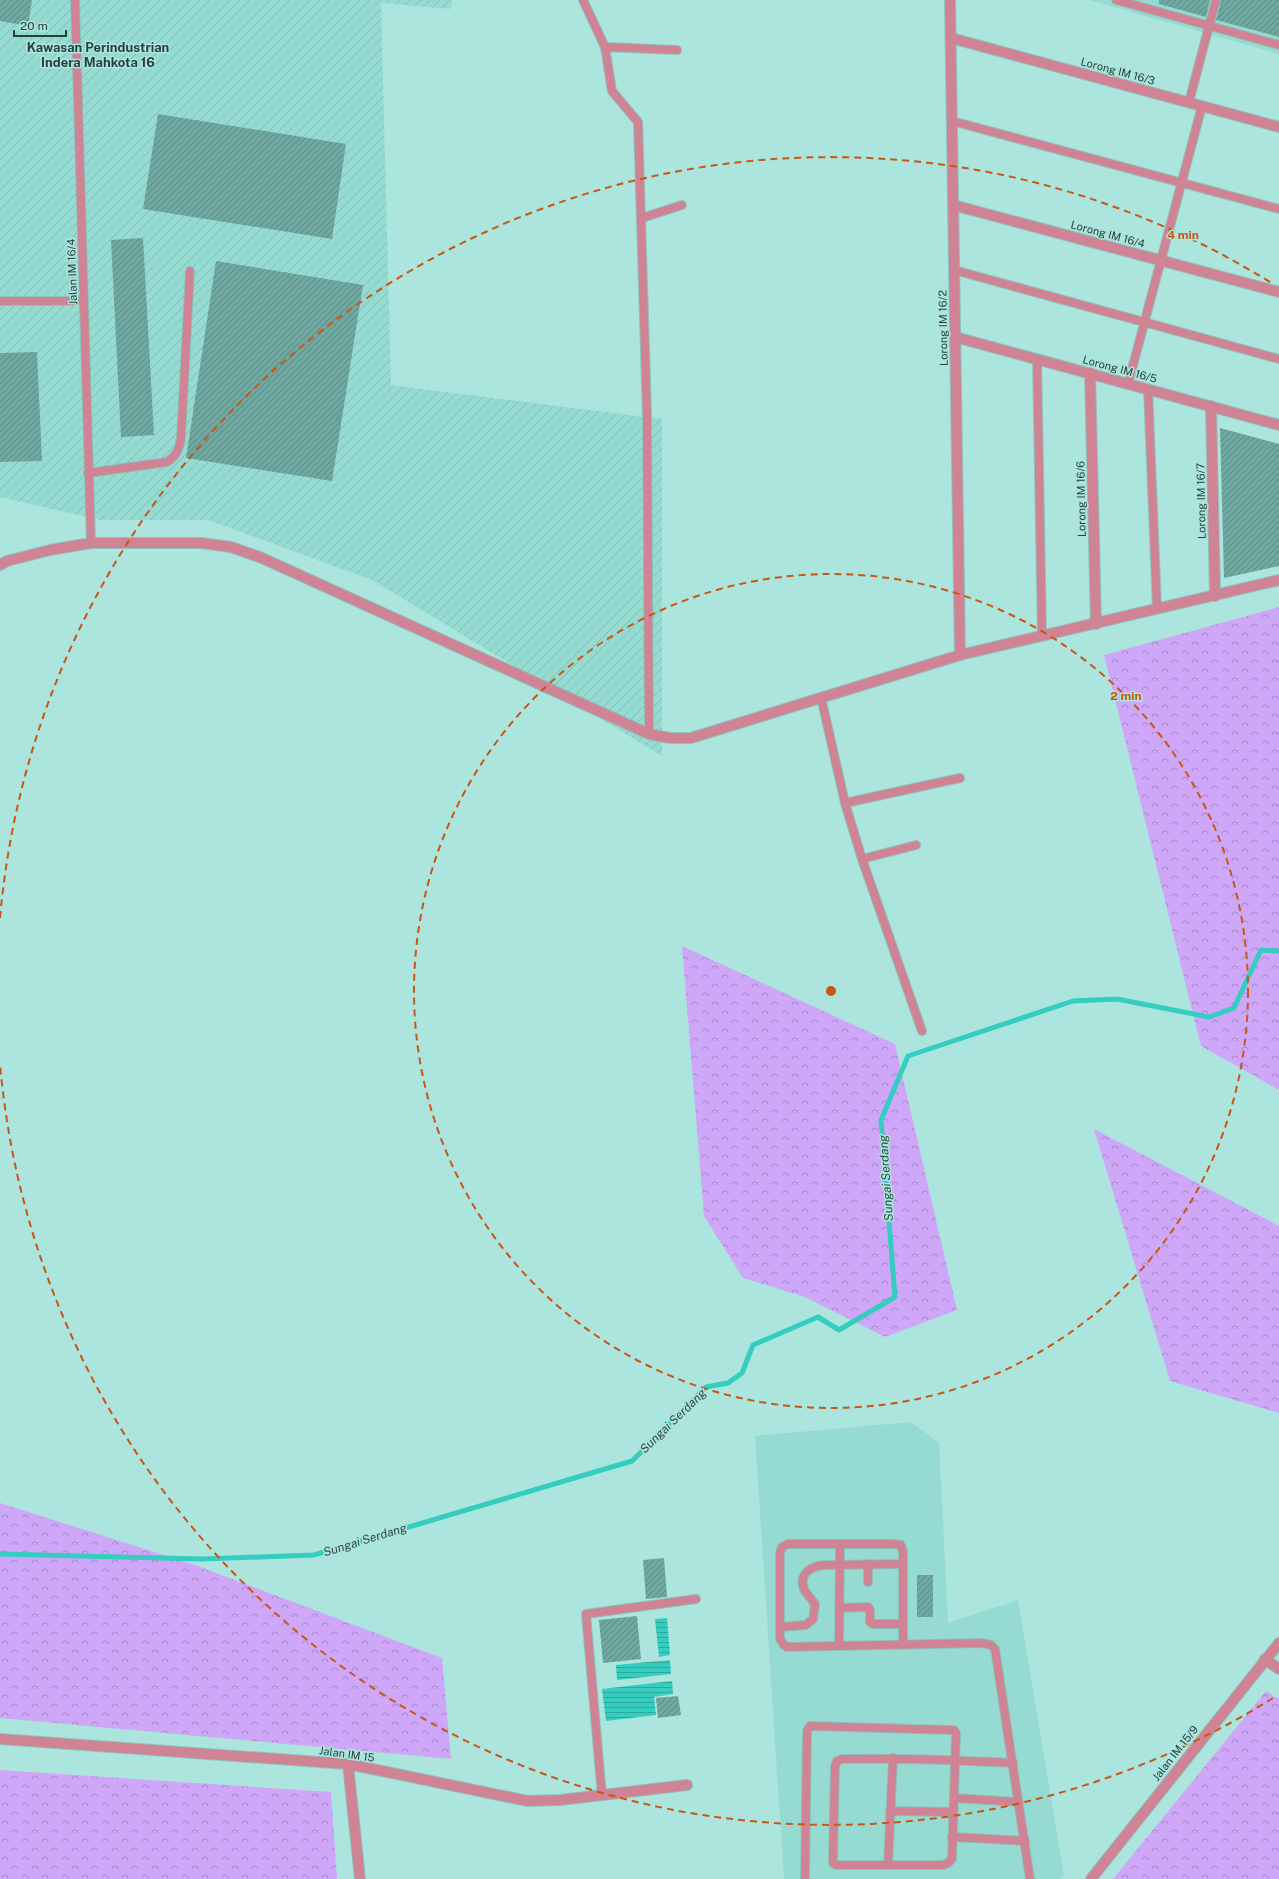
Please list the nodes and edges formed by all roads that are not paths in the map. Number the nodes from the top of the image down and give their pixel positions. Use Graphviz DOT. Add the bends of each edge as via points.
graph roads {
  1 [pos="75,0"];
  2 [pos="583,0"];
  3 [pos="950,0"];
  4 [pos="1116,0"];
  5 [pos="1216,0"];
  6 [pos="1209,26"];
  7 [pos="951,38"];
  8 [pos="1279,45"];
  9 [pos="605,47"];
  10 [pos="677,50"];
  11 [pos="1189,102"];
  12 [pos="1202,106"];
  13 [pos="952,121"];
  14 [pos="1279,127"];
  15 [pos="1181,183"];
  16 [pos="953,204"];
  17 [pos="682,205"];
  18 [pos="1279,209"];
  19 [pos="642,218"];
  20 [pos="1161,260"];
  21 [pos="954,270"];
  22 [pos="190,271"];
  23 [pos="1279,292"];
  24 [pos="0,301"];
  25 [pos="84,301"];
  26 [pos="1145,322"];
  27 [pos="955,337"];
  28 [pos="1037,359"];
  29 [pos="1279,359"];
  30 [pos="1090,374"];
  31 [pos="1128,384"];
  32 [pos="1148,389"];
  33 [pos="1211,406"];
  34 [pos="1279,425"];
  35 [pos="88,473"];
  36 [pos="90,543"];
  37 [pos="0,564"];
  38 [pos="1279,580"];
  39 [pos="1215,596"];
  40 [pos="1157,608"];
  41 [pos="1096,624"];
  42 [pos="1042,636"];
  43 [pos="960,655"];
  44 [pos="821,697"];
  45 [pos="649,734"];
  46 [pos="960,778"];
  47 [pos="845,803"];
  48 [pos="916,844"];
  49 [pos="862,859"];
  50 [pos="922,1031"];
  51 [pos="840,1544"];
  52 [pos="868,1564"];
  53 [pos="903,1564"];
  54 [pos="840,1565"];
  55 [pos="868,1582"];
  56 [pos="696,1600"];
  57 [pos="839,1608"];
  58 [pos="903,1624"];
  59 [pos="780,1627"];
  60 [pos="1279,1643"];
  61 [pos="903,1644"];
  62 [pos="839,1645"];
  63 [pos="1265,1659"];
  64 [pos="1279,1669"];
  65 [pos="0,1738"];
  66 [pos="893,1758"];
  67 [pos="956,1760"];
  68 [pos="1013,1763"];
  69 [pos="348,1764"];
  70 [pos="687,1785"];
  71 [pos="602,1796"];
  72 [pos="954,1798"];
  73 [pos="1019,1802"];
  74 [pos="890,1811"];
  75 [pos="953,1812"];
  76 [pos="952,1838"];
  77 [pos="1025,1840"];
  78 [pos="888,1865"];
  79 [pos="360,1879"];
  80 [pos="805,1879"];
  81 [pos="1030,1879"];
  82 [pos="1091,1879"];
  1 -- 25 [label="lane, Jalan IM 16/4"];
  2 -- 9 [label="lane"];
  3 -- 7 [label="street, Lorong IM 16/2"];
  4 -- 6 [label="lane"];
  5 -- 6 [label="lane"];
  6 -- 8 [label="lane"];
  6 -- 11 [label="lane"];
  7 -- 11 [label="street, Lorong IM 16/3"];
  7 -- 13 [label="street, Lorong IM 16/2"];
  9 -- 10 [label="lane"];
  9 -- 19 [label="lane" via="612,91 638,122"];
  11 -- 12 [label="street, Lorong IM 16/3"];
  12 -- 14 [label="street, Lorong IM 16/3"];
  12 -- 15 [label="lane"];
  13 -- 15 [label="lane"];
  13 -- 16 [label="street, Lorong IM 16/2"];
  15 -- 18 [label="lane"];
  15 -- 20 [label="lane"];
  16 -- 20 [label="street, Lorong IM 16/4"];
  16 -- 21 [label="street, Lorong IM 16/2"];
  17 -- 19 [label="lane"];
  19 -- 45 [label="lane" via="647,408"];
  20 -- 23 [label="street, Lorong IM 16/4"];
  20 -- 26 [label="lane"];
  21 -- 26 [label="lane"];
  21 -- 27 [label="street, Lorong IM 16/2"];
  22 -- 35 [label="lane" via="181,438 175,457 167,462"];
  24 -- 25 [label="lane"];
  25 -- 35 [label="lane, Jalan IM 16/4"];
  26 -- 29 [label="lane"];
  26 -- 31 [label="lane"];
  27 -- 28 [label="street, Lorong IM 16/5"];
  27 -- 43 [label="street, Lorong IM 16/2"];
  28 -- 30 [label="street, Lorong IM 16/5"];
  28 -- 42 [label="lane"];
  30 -- 31 [label="street, Lorong IM 16/5"];
  30 -- 41 [label="street, Lorong IM 16/6"];
  31 -- 32 [label="street, Lorong IM 16/5"];
  32 -- 33 [label="street, Lorong IM 16/5"];
  32 -- 40 [label="lane"];
  33 -- 34 [label="street, Lorong IM 16/5"];
  33 -- 39 [label="street, Lorong IM 16/7"];
  35 -- 36 [label="lane, Jalan IM 16/4"];
  36 -- 37 [label="street" via="50,550"];
  36 -- 45 [label="street" via="201,543 237,549 262,558"];
  38 -- 39 [label="street"];
  39 -- 40 [label="street"];
  40 -- 41 [label="street"];
  41 -- 42 [label="street"];
  42 -- 43 [label="street"];
  43 -- 44 [label="street"];
  44 -- 45 [label="street" via="691,738"];
  44 -- 47 [label="lane"];
  46 -- 47 [label="lane"];
  47 -- 49 [label="lane"];
  48 -- 49 [label="lane"];
  49 -- 50 [label="lane"];
  51 -- 53 [label="lane" via="897,1544 903,1549"];
  51 -- 54 [label="lane"];
  51 -- 59 [label="lane" via="788,1544 782,1547"];
  52 -- 53 [label="lane"];
  52 -- 54 [label="lane"];
  52 -- 55 [label="lane"];
  53 -- 58 [label="lane"];
  54 -- 57 [label="lane"];
  54 -- 59 [label="lane" via="817,1565 808,1569 803,1583 804,1589 815,1604 813,1619 806,1625"];
  56 -- 71 [label="lane" via="586,1614"];
  57 -- 58 [label="lane" via="868,1607 870,1622 873,1624"];
  57 -- 62 [label="lane"];
  58 -- 61 [label="lane"];
  59 -- 62 [label="lane" via="782,1643 787,1647"];
  60 -- 63 [label="street, Jalan IM 15/9"];
  61 -- 62 [label="lane"];
  61 -- 68 [label="lane" via="981,1642 995,1649"];
  63 -- 64 [label="street"];
  63 -- 82 [label="street, Jalan IM 15/9"];
  65 -- 69 [label="street, Jalan IM 15"];
  66 -- 67 [label="lane"];
  66 -- 74 [label="lane"];
  66 -- 78 [label="lane" via="842,1759 837,1761 835,1766 833,1863"];
  67 -- 68 [label="lane"];
  67 -- 72 [label="lane"];
  67 -- 80 [label="lane" via="954,1730 810,1726"];
  68 -- 73 [label="lane"];
  69 -- 71 [label="street, Jalan IM 15" via="528,1801"];
  69 -- 79 [label="street"];
  70 -- 71 [label="street, Jalan IM 15"];
  72 -- 73 [label="lane"];
  72 -- 75 [label="lane"];
  73 -- 77 [label="lane"];
  74 -- 75 [label="lane"];
  74 -- 78 [label="lane"];
  75 -- 76 [label="lane"];
  76 -- 77 [label="lane"];
  76 -- 78 [label="lane" via="952,1859 945,1865"];
  77 -- 81 [label="lane"];
}
